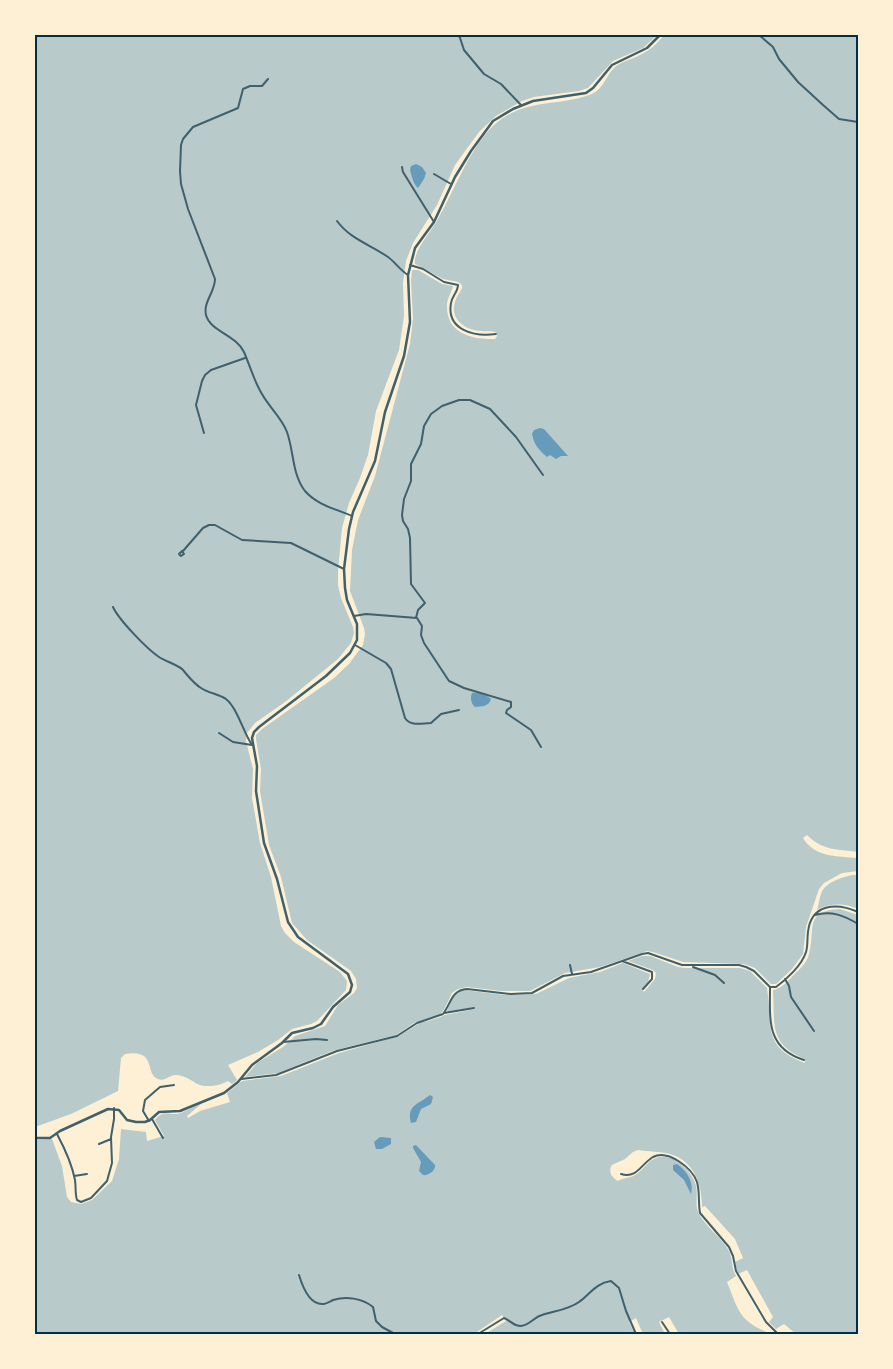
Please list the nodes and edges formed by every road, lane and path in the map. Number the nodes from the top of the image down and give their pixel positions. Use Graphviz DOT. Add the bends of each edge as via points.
graph roads {
  1 [pos="459,35"];
  2 [pos="660,35"];
  3 [pos="759,35"];
  4 [pos="268,79"];
  5 [pos="521,106"];
  6 [pos="858,122"];
  7 [pos="402,167"];
  8 [pos="434,174"];
  9 [pos="452,185"];
  10 [pos="337,221"];
  11 [pos="434,222"];
  12 [pos="410,265"];
  13 [pos="408,275"];
  14 [pos="496,334"];
  15 [pos="246,358"];
  16 [pos="204,433"];
  17 [pos="543,475"];
  18 [pos="352,516"];
  19 [pos="183,551"];
  20 [pos="344,569"];
  21 [pos="113,607"];
  22 [pos="354,616"];
  23 [pos="416,618"];
  24 [pos="355,645"];
  25 [pos="459,710"];
  26 [pos="220,733"];
  27 [pos="252,745"];
  28 [pos="541,748"];
  29 [pos="858,912"];
  30 [pos="812,916"];
  31 [pos="858,924"];
  32 [pos="622,961"];
  33 [pos="570,964"];
  34 [pos="691,966"];
  35 [pos="572,975"];
  36 [pos="785,979"];
  37 [pos="724,983"];
  38 [pos="770,987"];
  39 [pos="643,989"];
  40 [pos="474,1008"];
  41 [pos="443,1014"];
  42 [pos="814,1031"];
  43 [pos="328,1040"];
  44 [pos="283,1042"];
  45 [pos="804,1060"];
  46 [pos="239,1080"];
  47 [pos="174,1085"];
  48 [pos="114,1108"];
  49 [pos="150,1120"];
  50 [pos="57,1134"];
  51 [pos="35,1138"];
  52 [pos="163,1138"];
  53 [pos="112,1139"];
  54 [pos="99,1144"];
  55 [pos="87,1174"];
  56 [pos="621,1174"];
  57 [pos="74,1176"];
  58 [pos="299,1274"];
  59 [pos="662,1322"];
  60 [pos="395,1334"];
  61 [pos="478,1334"];
  62 [pos="636,1334"];
  63 [pos="670,1334"];
  64 [pos="778,1334"];
  1 -- 5 [label="street" via="464,50 484,74 501,84"];
  2 -- 5 [label="street" via="647,48 612,65 586,93 544,98"];
  3 -- 6 [label="street" via="772,46 803,87 828,110 839,119"];
  4 -- 15 [label="street" via="262,86 244,89 238,108 193,127 183,139 181,150 180,180 185,201 215,279 206,316 235,340"];
  5 -- 9 [label="street" via="493,121 486,129"];
  7 -- 11 [label="street"];
  8 -- 9 [label="street"];
  9 -- 11 [label="street"];
  10 -- 13 [label="street" via="346,231 387,256"];
  11 -- 12 [label="street" via="416,248"];
  12 -- 13 [label="street"];
  12 -- 14 [label="street" via="444,282 458,285 450,308 458,328"];
  13 -- 18 [label="street" via="410,322 404,356 385,412 375,461"];
  15 -- 16 [label="street" via="205,375 196,404"];
  15 -- 18 [label="street" via="257,386 287,432 297,474 304,488 320,503"];
  17 -- 23 [label="street" via="516,437 490,410 470,400 459,400 431,414 411,464 411,481 402,510 410,538 412,584 425,603"];
  18 -- 20 [label="street"];
  19 -- 20 [label="street" via="203,528 214,525 242,540 291,543"];
  20 -- 22 [label="street" via="346,595"];
  21 -- 27 [label="street" via="158,657 181,668 201,688 226,699"];
  22 -- 23 [label="street"];
  22 -- 24 [label="street" via="358,631"];
  23 -- 28 [label="street" via="422,626 424,644 449,681 510,702 511,707 506,713 531,730"];
  24 -- 25 [label="street" via="389,666 405,718 410,723 432,723 440,714"];
  24 -- 27 [label="street" via="326,676 256,730"];
  26 -- 27 [label="street" via="233,742"];
  27 -- 44 [label="street" via="263,836 288,922 298,937 348,974 352,985 350,992 333,1007 321,1024 295,1032"];
  29 -- 30 [label="street" via="838,906 823,909"];
  30 -- 31 [label="street" via="835,914"];
  30 -- 36 [label="street" via="805,955"];
  32 -- 34 [label="street" via="648,953"];
  32 -- 35 [label="street"];
  32 -- 39 [label="street" via="652,972 652,979"];
  33 -- 35 [label="street"];
  34 -- 37 [label="street" via="715,975"];
  34 -- 38 [label="street" via="746,967"];
  35 -- 41 [label="street" via="525,994 460,990 453,995"];
  36 -- 38 [label="street" via="776,987"];
  36 -- 42 [label="street" via="791,997"];
  38 -- 45 [label="street" via="775,1040 791,1056"];
  40 -- 41 [label="street"];
  41 -- 46 [label="street" via="417,1023 397,1036 337,1051 276,1076"];
  43 -- 44 [label="street"];
  44 -- 46 [label="street" via="255,1062"];
  46 -- 49 [label="street" via="221,1094 180,1111 160,1112"];
  47 -- 49 [label="street" via="160,1087 144,1100 143,1112"];
  48 -- 49 [label="street" via="131,1121 142,1123"];
  48 -- 50 [label="street"];
  48 -- 53 [label="street"];
  49 -- 52 [label="street"];
  50 -- 51 [label="street" via="49,1138"];
  50 -- 57 [label="street"];
  53 -- 54 [label="street"];
  53 -- 57 [label="street" via="112,1168 106,1182 92,1198 77,1201"];
  55 -- 57 [label="street"];
  56 -- 64 [label="street" via="634,1174 659,1156 672,1157 686,1168 696,1180 699,1212 729,1248 736,1271 766,1322"];
  58 -- 60 [label="street" via="305,1291 316,1303 346,1298 364,1302 373,1307 375,1320"];
  59 -- 63 [label="street"];
  61 -- 62 [label="street" via="500,1319 506,1318 516,1325 527,1324 543,1314 577,1304 594,1288 611,1281 619,1288"];
}
